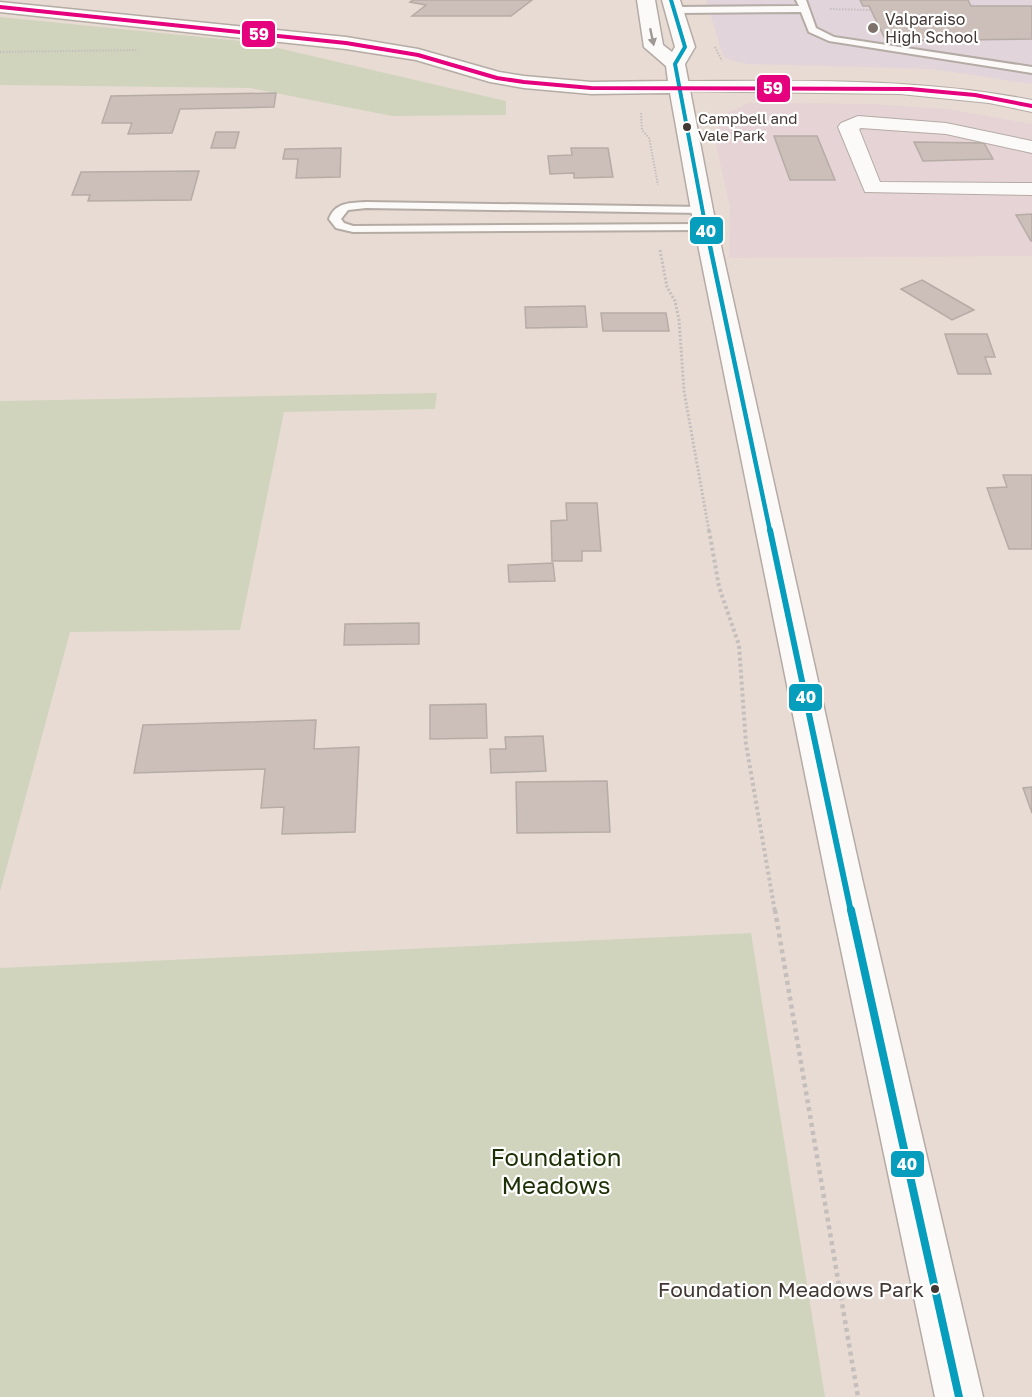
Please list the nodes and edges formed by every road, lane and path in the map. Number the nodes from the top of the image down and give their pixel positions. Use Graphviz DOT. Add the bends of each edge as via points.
graph roads {
  1 [pos="646,0"];
  2 [pos="674,5"];
  3 [pos="803,5"];
  4 [pos="0,7"];
  5 [pos="829,9"];
  6 [pos="871,10"];
  7 [pos="675,64"];
  8 [pos="1032,70"];
  9 [pos="678,87"];
  10 [pos="1032,106"];
  11 [pos="641,112"];
  12 [pos="1032,147"];
  13 [pos="1032,189"];
  14 [pos="659,209"];
  15 [pos="703,218"];
  16 [pos="658,227"];
  17 [pos="858,1397"];
  18 [pos="959,1397"];
  1 -- 7 [label="main road, one-way" via="654,47"];
  2 -- 3 [label="lane"];
  2 -- 7 [label="main road" via="685,47"];
  3 -- 8 [label="lane" via="812,30 832,39"];
  4 -- 9 [label="main road" via="346,43 418,55 496,78 524,82 591,88"];
  5 -- 6 [label="path"];
  7 -- 9 [label="main road"];
  9 -- 10 [label="street" via="910,89 975,95"];
  9 -- 15 [label="main road"];
  11 -- 14 [label="path" via="642,130 649,138"];
  12 -- 13 [label="street" via="940,127 858,122 848,127 872,188"];
  14 -- 15 [label="lane"];
  14 -- 16 [label="lane" via="366,205 345,207 335,219 340,226 353,229"];
  15 -- 16 [label="lane"];
  15 -- 18 [label="main road"];
  16 -- 17 [label="path" via="667,287 679,320 684,391 719,587 739,645 746,744"];
}
